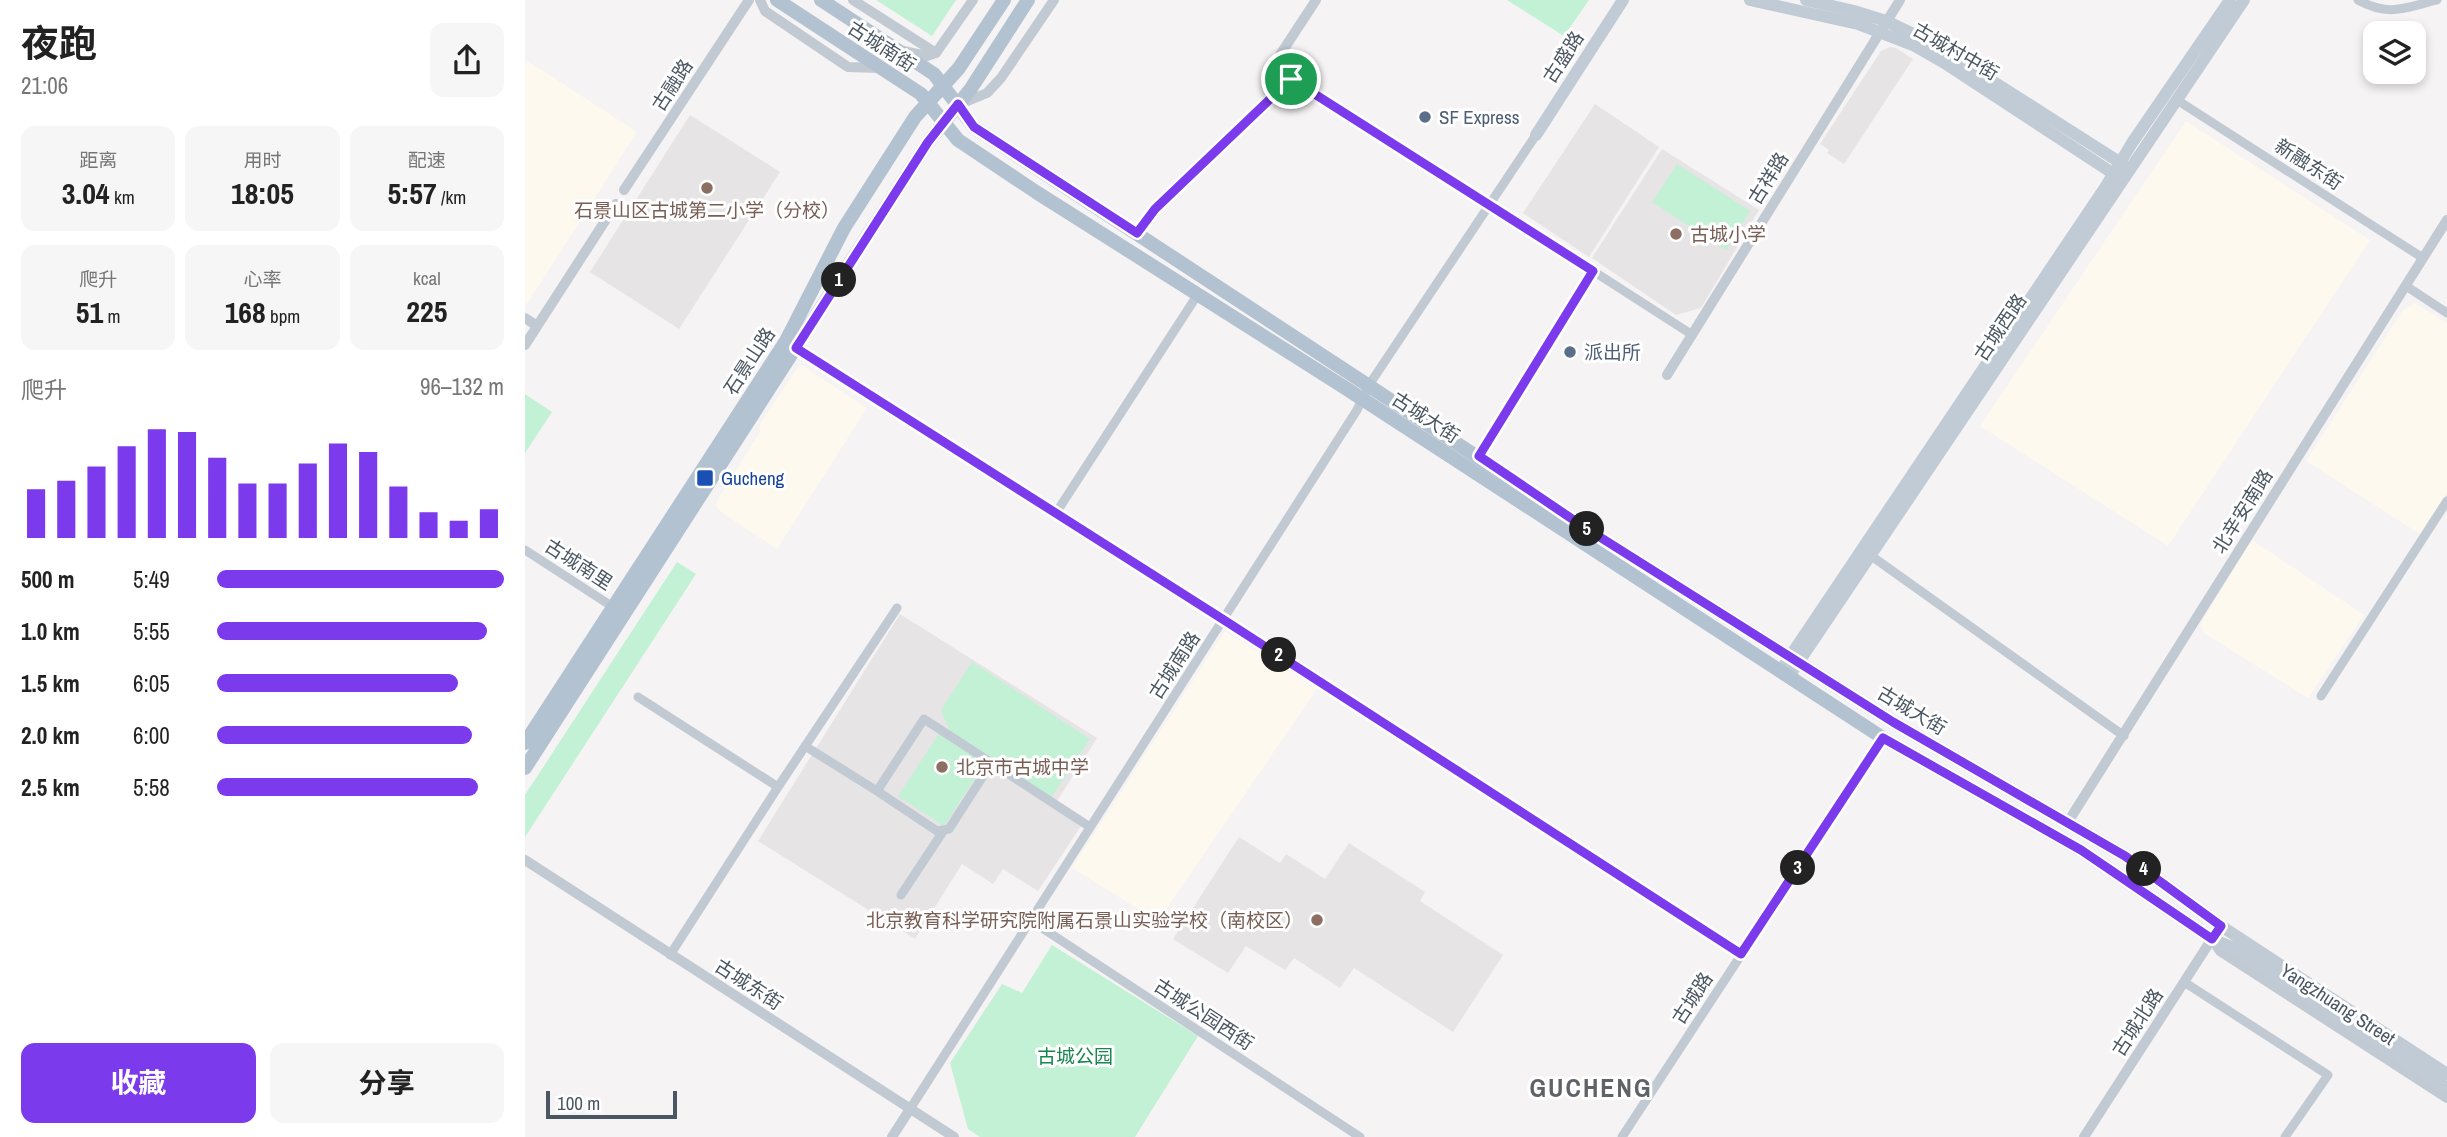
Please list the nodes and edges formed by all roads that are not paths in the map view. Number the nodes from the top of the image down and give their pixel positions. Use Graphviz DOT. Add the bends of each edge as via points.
graph roads {
  1 [pos="749,0"];
  2 [pos="760,0"];
  3 [pos="777,0"];
  4 [pos="821,0"];
  5 [pos="853,0"];
  6 [pos="973,0"];
  7 [pos="1004,0"];
  8 [pos="1028,0"];
  9 [pos="1054,0"];
  10 [pos="1316,0"];
  11 [pos="1623,0"];
  12 [pos="1750,0"];
  13 [pos="1806,0"];
  14 [pos="1901,0"];
  15 [pos="2230,0"];
  16 [pos="2244,0"];
  17 [pos="2358,0"];
  18 [pos="2437,0"];
  19 [pos="1883,27"];
  20 [pos="897,50"];
  21 [pos="936,53"];
  22 [pos="879,68"];
  23 [pos="1291,79"];
  24 [pos="943,86"];
  25 [pos="2177,100"];
  26 [pos="928,103"];
  27 [pos="958,104"];
  28 [pos="944,123"];
  29 [pos="1536,135"];
  30 [pos="2121,171"];
  31 [pos="624,190"];
  32 [pos="616,204"];
  33 [pos="1489,205"];
  34 [pos="2447,220"];
  35 [pos="1137,233"];
  36 [pos="2423,258"];
  37 [pos="1593,271"];
  38 [pos="2406,286"];
  39 [pos="1198,294"];
  40 [pos="2447,313"];
  41 [pos="525,318"];
  42 [pos="537,326"];
  43 [pos="1692,334"];
  44 [pos="525,345"];
  45 [pos="796,348"];
  46 [pos="1667,375"];
  47 [pos="1369,385"];
  48 [pos="1361,399"];
  49 [pos="1479,456"];
  50 [pos="2447,501"];
  51 [pos="1056,513"];
  52 [pos="525,550"];
  53 [pos="1870,555"];
  54 [pos="614,607"];
  55 [pos="897,608"];
  56 [pos="1224,620"];
  57 [pos="1794,659"];
  58 [pos="1786,673"];
  59 [pos="638,696"];
  60 [pos="2321,696"];
  61 [pos="2124,736"];
  62 [pos="1883,738"];
  63 [pos="525,743"];
  64 [pos="805,746"];
  65 [pos="992,762"];
  66 [pos="525,768"];
  67 [pos="778,787"];
  68 [pos="877,791"];
  69 [pos="2068,822"];
  70 [pos="1090,827"];
  71 [pos="944,830"];
  72 [pos="525,860"];
  73 [pos="901,895"];
  74 [pos="1030,920"];
  75 [pos="2221,926"];
  76 [pos="2212,939"];
  77 [pos="1741,954"];
  78 [pos="670,955"];
  79 [pos="2184,982"];
  80 [pos="2447,1074"];
  81 [pos="2447,1088"];
  82 [pos="2447,1098"];
  83 [pos="910,1109"];
  84 [pos="892,1137"];
  85 [pos="954,1137"];
  86 [pos="1360,1137"];
  87 [pos="1622,1137"];
  88 [pos="2084,1137"];
  89 [pos="2285,1137"];
  1 -- 31 [label="street, 古融路"];
  2 -- 22 [label="street" via="765,10 848,67"];
  3 -- 22 [label="main road, 古城南街"];
  4 -- 20 [label="main road, 古城南街"];
  5 -- 21 [label="street"];
  6 -- 21 [label="street"];
  7 -- 24 [label="main road, 石景山路"];
  8 -- 27 [label="main road"];
  9 -- 27 [label="street" via="1001,78 987,93"];
  10 -- 23 [label="street" via="1280,55"];
  11 -- 29 [label="main road, 古盛路"];
  12 -- 19 [label="main road, 古城村中街"];
  13 -- 19 [label="main road, 古城村中街" via="1854,11"];
  14 -- 19 [label="street, 古祥路"];
  15 -- 30 [label="main road, 古城西路"];
  16 -- 25 [label="main road, 古城西路"];
  17 -- 18 [label="street" via="2373,9 2390,11"];
  19 -- 30 [label="main road, 古城村中街"];
  19 -- 43 [label="street, 古祥路"];
  20 -- 21 [label="street" via="927,56"];
  20 -- 24 [label="main road, 古城南街" via="934,74"];
  22 -- 26 [label="main road, 古城南街"];
  23 -- 33 [label="street"];
  23 -- 35 [label="street" via="1155,209"];
  24 -- 26 [label="main road, 石景山路"];
  24 -- 27 [label="main road, 古城南街"];
  25 -- 30 [label="main road, 古城西路"];
  25 -- 36 [label="street, 新融东街"];
  26 -- 28 [label="main road, 古城南街"];
  26 -- 54 [label="main road, 石景山路" via="844,228 786,341"];
  27 -- 28 [label="main road, 石景山路"];
  27 -- 35 [label="main road, 古城大街" via="974,127"];
  28 -- 39 [label="main road, 古城大街" via="958,140"];
  28 -- 45 [label="main road, 石景山路"];
  29 -- 33 [label="street, 古城南路"];
  30 -- 53 [label="main road, 古城西路"];
  30 -- 57 [label="main road, 古城西路"];
  32 -- 42 [label="street"];
  33 -- 37 [label="street"];
  33 -- 47 [label="street, 古城南路"];
  34 -- 36 [label="street, 北辛安南路"];
  35 -- 47 [label="main road, 古城大街"];
  36 -- 38 [label="street, 北辛安南路"];
  37 -- 43 [label="street"];
  37 -- 49 [label="street"];
  38 -- 40 [label="street"];
  38 -- 61 [label="street, 北辛安南路"];
  39 -- 48 [label="main road, 古城大街"];
  39 -- 51 [label="street"];
  41 -- 42 [label="street"];
  42 -- 44 [label="street"];
  43 -- 46 [label="street, 古祥路"];
  45 -- 51 [label="street"];
  45 -- 66 [label="main road, 石景山路"];
  47 -- 48 [label="street, 古城南路"];
  47 -- 49 [label="main road, 古城大街"];
  48 -- 56 [label="street, 古城南路"];
  48 -- 58 [label="main road, 古城大街"];
  49 -- 57 [label="main road, 古城大街"];
  50 -- 60 [label="street"];
  51 -- 56 [label="street"];
  52 -- 54 [label="street, 古城南里"];
  53 -- 57 [label="main road, 古城西路"];
  53 -- 61 [label="street"];
  54 -- 63 [label="main road, 石景山路"];
  55 -- 64 [label="street"];
  56 -- 70 [label="street, 古城南路"];
  56 -- 77 [label="street"];
  57 -- 58 [label="main road, 古城西路"];
  57 -- 69 [label="main road, 古城大街" via="1893,722"];
  58 -- 62 [label="main road, 古城大街"];
  59 -- 67 [label="street"];
  61 -- 69 [label="street, 北辛安南路"];
  62 -- 76 [label="main road, 古城大街" via="2081,850"];
  62 -- 77 [label="street, 古城路"];
  64 -- 67 [label="street"];
  64 -- 68 [label="street"];
  65 -- 68 [label="street" via="924,719"];
  65 -- 70 [label="street"];
  65 -- 71 [label="street" via="949,829"];
  67 -- 78 [label="street"];
  68 -- 71 [label="street" via="937,831"];
  69 -- 75 [label="main road, 古城大街" via="2125,856"];
  70 -- 74 [label="street, 古城南路"];
  71 -- 73 [label="street"];
  72 -- 78 [label="street, 古城东街"];
  74 -- 83 [label="street, 古城南路"];
  74 -- 86 [label="street, 古城公园西街"];
  75 -- 76 [label="street, 古城北路"];
  75 -- 80 [label="main road, Yangzhuang Street"];
  76 -- 79 [label="street, 古城北路"];
  76 -- 81 [label="main road" via="2225,943"];
  76 -- 82 [label="street, Yangzhuang Street" via="2220,951"];
  77 -- 87 [label="street, 古城路"];
  78 -- 83 [label="street, 古城东街"];
  79 -- 88 [label="street, 古城北路"];
  79 -- 89 [label="street" via="2327,1075"];
  83 -- 84 [label="street"];
  83 -- 85 [label="street, 古城东街"];
}
